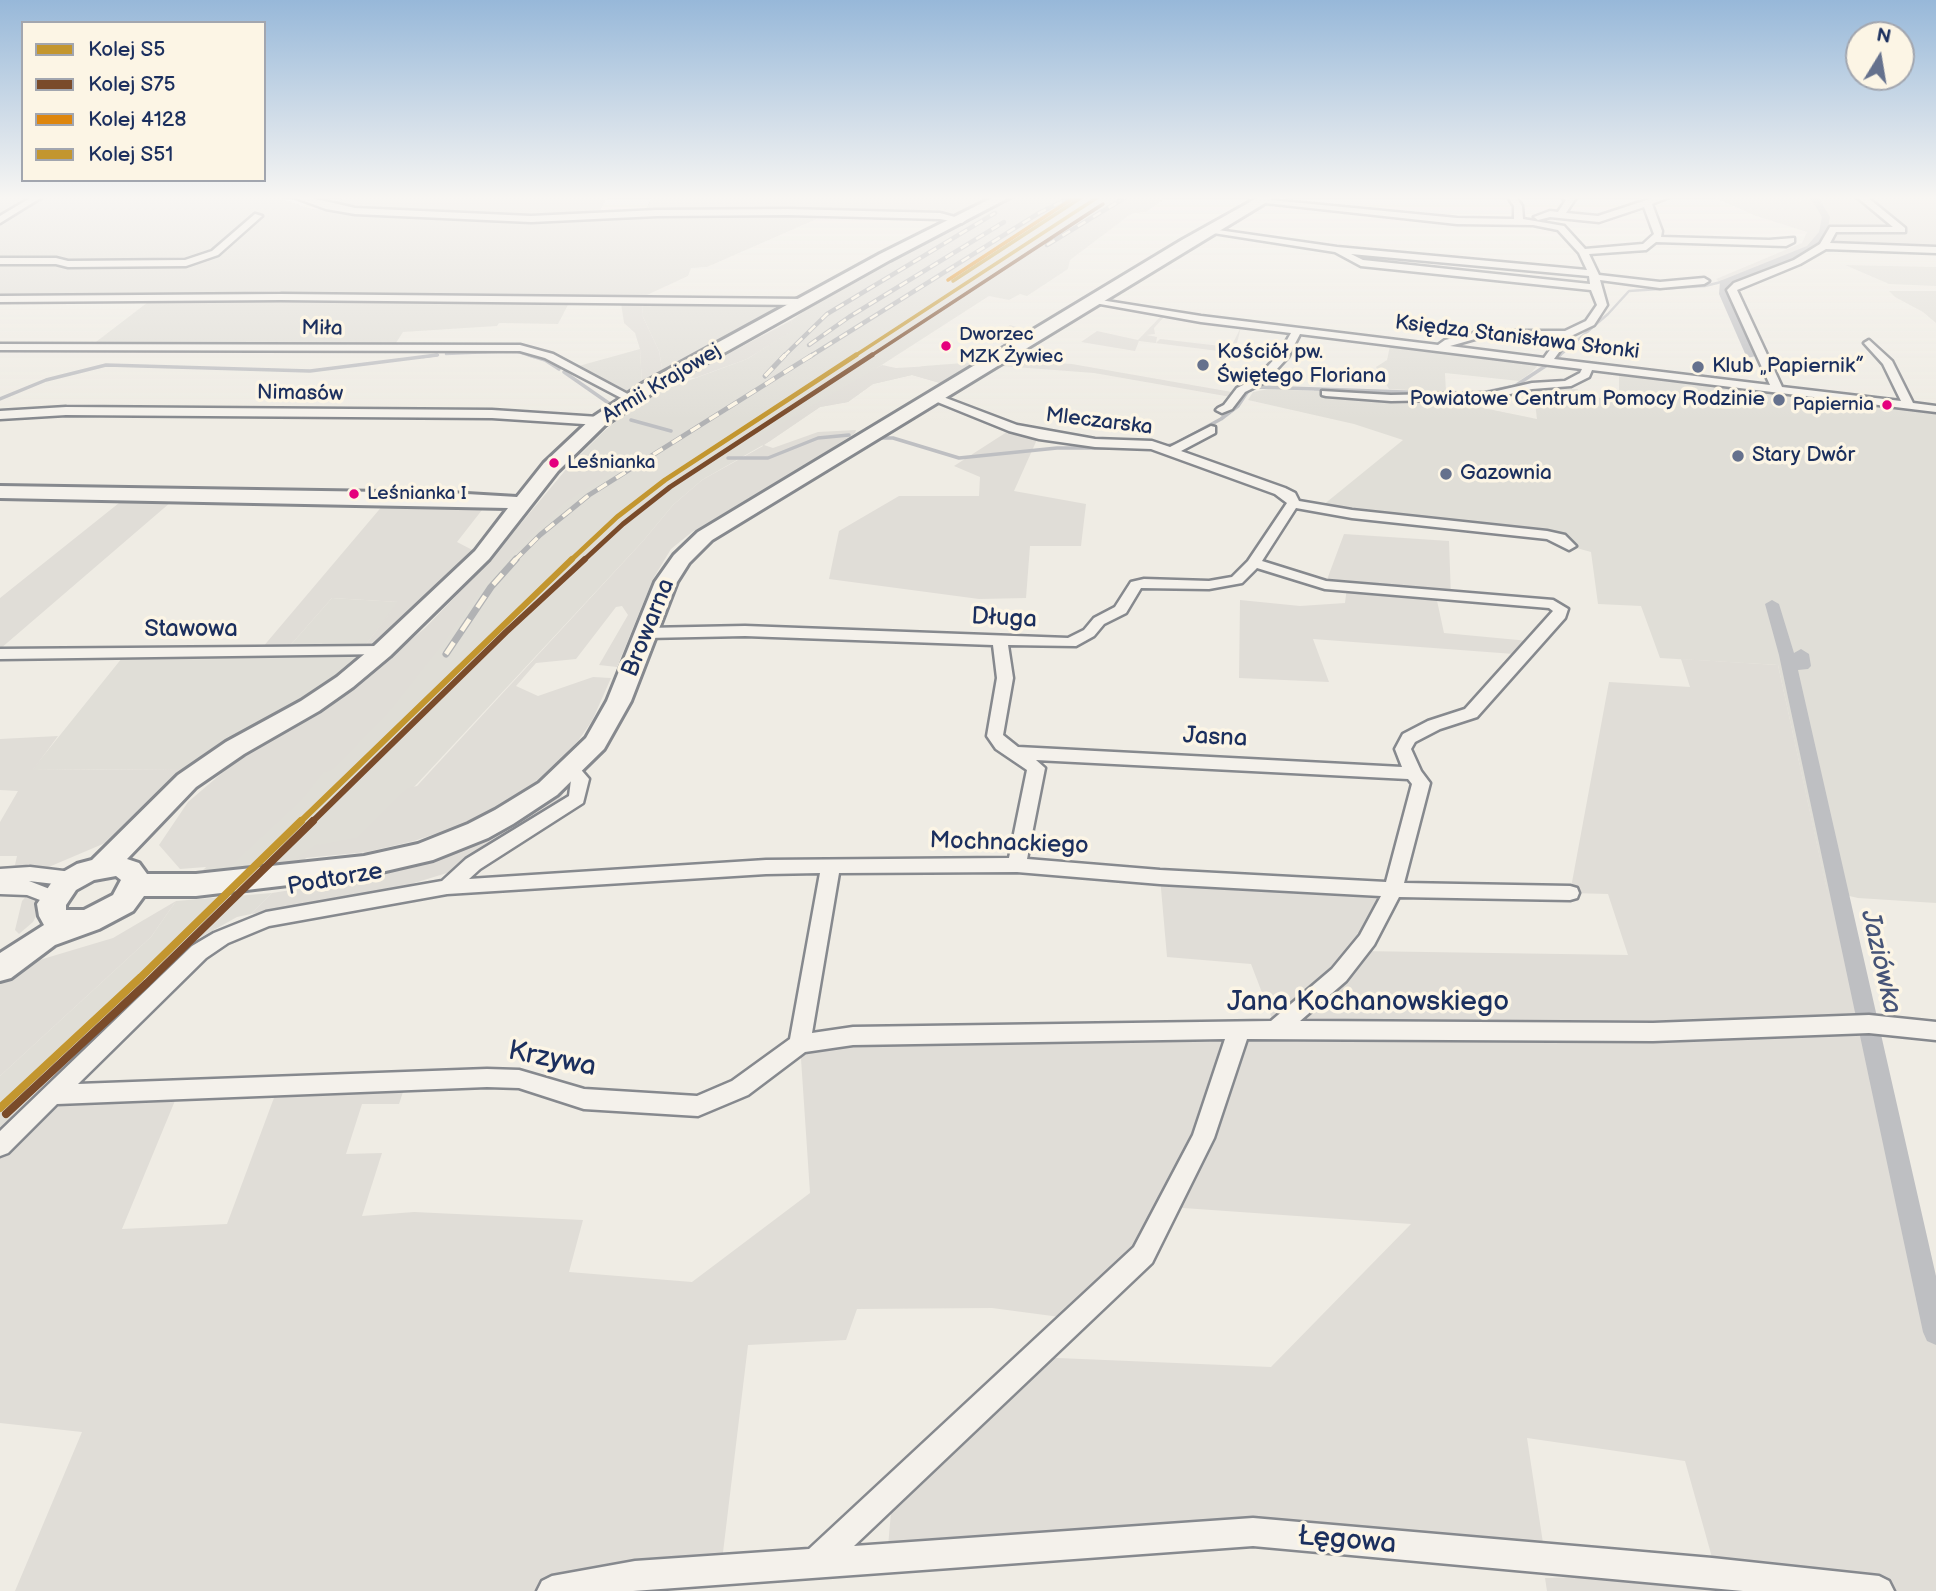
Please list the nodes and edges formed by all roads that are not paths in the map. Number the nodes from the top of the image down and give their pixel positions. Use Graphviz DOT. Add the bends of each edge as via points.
graph roads {
  1 [pos="860,271"];
  2 [pos="1144,271"];
  3 [pos="1478,271"];
  4 [pos="1591,271"];
  5 [pos="1773,271"];
  6 [pos="1594,279"];
  7 [pos="1704,281"];
  8 [pos="0,299"];
  9 [pos="804,302"];
  10 [pos="1094,302"];
  11 [pos="1297,331"];
  12 [pos="1567,334"];
  13 [pos="1869,343"];
  14 [pos="0,347"];
  15 [pos="1440,348"];
  16 [pos="1546,361"];
  17 [pos="1588,366"];
  18 [pos="1778,391"];
  19 [pos="1326,393"];
  20 [pos="934,397"];
  21 [pos="631,399"];
  22 [pos="1909,406"];
  23 [pos="1936,409"];
  24 [pos="1222,410"];
  25 [pos="0,415"];
  26 [pos="599,421"];
  27 [pos="1211,430"];
  28 [pos="1161,449"];
  29 [pos="0,492"];
  30 [pos="523,503"];
  31 [pos="1294,504"];
  32 [pos="1569,546"];
  33 [pos="1254,563"];
  34 [pos="646,634"];
  35 [pos="1000,641"];
  36 [pos="382,651"];
  37 [pos="0,654"];
  38 [pos="1015,752"];
  39 [pos="208,767"];
  40 [pos="571,769"];
  41 [pos="1413,773"];
  42 [pos="1017,865"];
  43 [pos="831,866"];
  44 [pos="298,875"];
  45 [pos="0,876"];
  46 [pos="122,881"];
  47 [pos="196,886"];
  48 [pos="0,887"];
  49 [pos="447,887"];
  50 [pos="1393,890"];
  51 [pos="1570,893"];
  52 [pos="59,896"];
  53 [pos="77,923"];
  54 [pos="0,952"];
  55 [pos="0,969"];
  56 [pos="1239,1030"];
  57 [pos="1276,1030"];
  58 [pos="1936,1031"];
  59 [pos="800,1044"];
  60 [pos="52,1095"];
  61 [pos="0,1146"];
  62 [pos="815,1563"];
  63 [pos="552,1591"];
  64 [pos="1879,1591"];
  1 -- 9 [label="street, Armii Krajowej"];
  2 -- 10 [label="street"];
  3 -- 6 [label="street"];
  4 -- 6 [label="street"];
  5 -- 18 [label="street" via="1732,289"];
  6 -- 7 [label="street" via="1660,285"];
  6 -- 12 [label="street" via="1601,309 1590,324"];
  8 -- 9 [label="street"];
  9 -- 21 [label="street, Armii Krajowej"];
  10 -- 11 [label="street, Księdza Stanisława Słonki"];
  10 -- 20 [label="street, Browarna"];
  11 -- 15 [label="street, Księdza Stanisława Słonki"];
  11 -- 24 [label="street" via="1284,355 1261,380 1241,390"];
  12 -- 15 [label="street" via="1493,333 1460,338"];
  12 -- 16 [label="street"];
  13 -- 22 [label="street" via="1888,363"];
  14 -- 21 [label="street, Miła" via="520,348 549,356"];
  15 -- 16 [label="street, Księdza Stanisława Słonki"];
  16 -- 17 [label="street, Księdza Stanisława Słonki"];
  17 -- 18 [label="street, Księdza Stanisława Słonki"];
  17 -- 19 [label="street" via="1584,375 1567,384 1488,396 1391,398"];
  18 -- 22 [label="street, Księdza Stanisława Słonki"];
  20 -- 28 [label="street, Mleczarska" via="1039,435"];
  20 -- 34 [label="street, Browarna" via="705,536 674,568"];
  21 -- 26 [label="street, Armii Krajowej"];
  22 -- 23 [label="street, Księdza Stanisława Słonki"];
  25 -- 26 [label="street, Nimasów" via="66,411 492,414"];
  26 -- 30 [label="street, Armii Krajowej" via="554,463"];
  27 -- 28 [label="street"];
  28 -- 31 [label="street, Mleczarska" via="1280,491"];
  29 -- 30 [label="street"];
  30 -- 36 [label="street, Armii Krajowej" via="482,555"];
  31 -- 32 [label="street" via="1547,535"];
  31 -- 33 [label="street, Długa"];
  33 -- 35 [label="street, Długa" via="1237,580 1224,584 1136,585 1121,610 1071,643"];
  33 -- 41 [label="street" via="1325,585 1561,608 1560,615 1471,713 1409,738 1404,749"];
  34 -- 35 [label="street, Długa" via="745,631"];
  34 -- 40 [label="street, Browarna" via="611,717"];
  35 -- 38 [label="street" via="1005,678 995,736"];
  36 -- 37 [label="street, Stawowa"];
  36 -- 39 [label="street, Armii Krajowej" via="310,706"];
  38 -- 41 [label="street, Jasna"];
  38 -- 42 [label="street" via="1036,768"];
  39 -- 46 [label="street, Armii Krajowej" via="164,816"];
  40 -- 44 [label="street, Browarna" via="503,817 449,843 398,860"];
  40 -- 49 [label="street" via="580,779 577,799 473,863"];
  41 -- 50 [label="street" via="1421,783"];
  42 -- 43 [label="street, Mochnackiego"];
  42 -- 50 [label="street, Mochnackiego"];
  43 -- 49 [label="street, Mochnackiego"];
  43 -- 59 [label="street"];
  44 -- 47 [label="street, Browarna"];
  45 -- 52 [label="street" via="30,874"];
  46 -- 47 [label="street, Browarna"];
  46 -- 52 [label="street"];
  46 -- 53 [label="street" via="102,916"];
  48 -- 52 [label="street"];
  49 -- 60 [label="street, Podtorze" via="266,919 222,938 180,968"];
  50 -- 51 [label="street, Mochnackiego"];
  50 -- 57 [label="street" via="1367,940 1339,975"];
  52 -- 53 [label="street" via="59,920"];
  52 -- 54 [label="street"];
  53 -- 55 [label="street" via="45,937"];
  56 -- 57 [label="street, Jana Kochanowskiego"];
  56 -- 59 [label="street, Jana Kochanowskiego" via="853,1036"];
  56 -- 62 [label="street" via="1203,1138 1143,1255"];
  57 -- 58 [label="street, Jana Kochanowskiego" via="1653,1032 1862,1024"];
  59 -- 60 [label="street, Krzywa" via="740,1088 698,1106 584,1098 519,1079 487,1077"];
  60 -- 61 [label="street, Podtorze"];
  62 -- 63 [label="street, Łęgowa" via="635,1576"];
  62 -- 64 [label="street, Łęgowa" via="1253,1532"];
}
